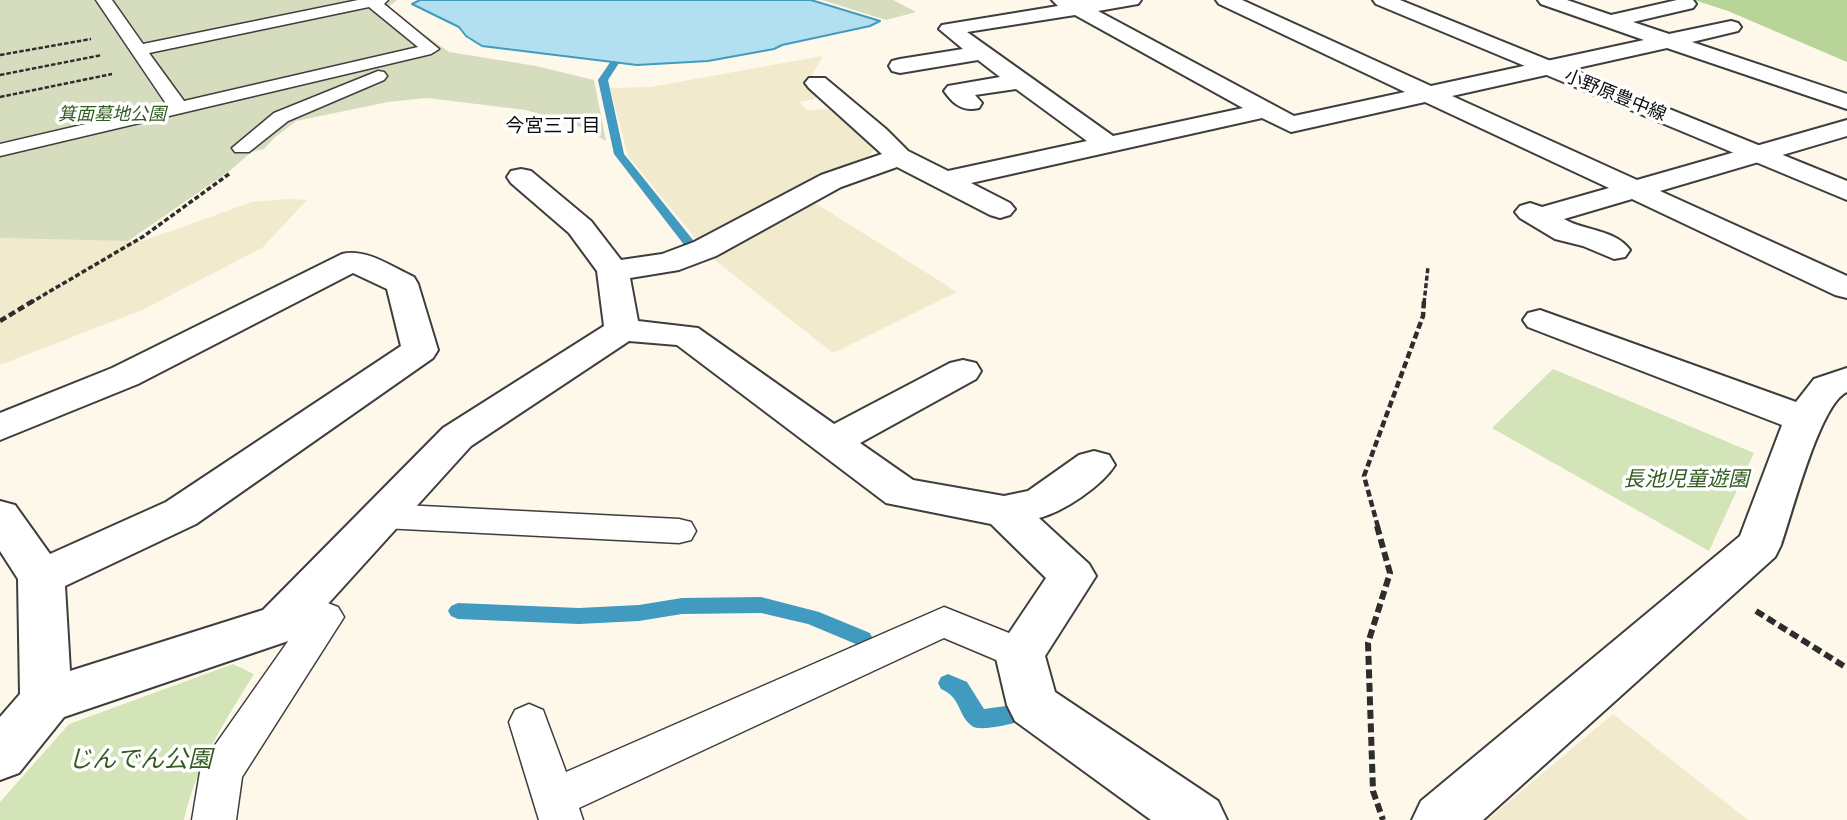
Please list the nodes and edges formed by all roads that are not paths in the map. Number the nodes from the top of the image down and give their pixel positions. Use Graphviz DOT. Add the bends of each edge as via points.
graph roads {
  1 [pos="104,0"];
  2 [pos="991,0"];
  3 [pos="1131,0"];
  4 [pos="1226,0"];
  5 [pos="1383,0"];
  6 [pos="1548,0"];
  7 [pos="374,1"];
  8 [pos="1070,4"];
  9 [pos="1686,4"];
  10 [pos="1024,17"];
  11 [pos="1610,21"];
  12 [pos="1731,27"];
  13 [pos="1667,41"];
  14 [pos="138,49"];
  15 [pos="431,49"];
  16 [pos="983,53"];
  17 [pos="900,66"];
  18 [pos="1543,67"];
  19 [pos="1019,80"];
  20 [pos="817,83"];
  21 [pos="1429,93"];
  22 [pos="970,103"];
  23 [pos="1847,103"];
  24 [pos="178,107"];
  25 [pos="1266,110"];
  26 [pos="1847,128"];
  27 [pos="1107,144"];
  28 [pos="242,148"];
  29 [pos="0,150"];
  30 [pos="1759,155"];
  31 [pos="899,157"];
  32 [pos="522,177"];
  33 [pos="947,180"];
  34 [pos="1637,190"];
  35 [pos="1847,191"];
  36 [pos="1000,209"];
  37 [pos="1614,250"];
  38 [pos="613,271"];
  39 [pos="1847,288"];
  40 [pos="1540,320"];
  41 [pos="622,330"];
  42 [pos="963,371"];
  43 [pos="1847,379"];
  44 [pos="1804,419"];
  45 [pos="0,427"];
  46 [pos="833,441"];
  47 [pos="1094,465"];
  48 [pos="1004,511"];
  49 [pos="0,516"];
  50 [pos="383,516"];
  51 [pos="680,531"];
  52 [pos="41,577"];
  53 [pos="280,624"];
  54 [pos="1020,654"];
  55 [pos="46,701"];
  56 [pos="529,722"];
  57 [pos="0,756"];
  58 [pos="558,809"];
  59 [pos="214,820"];
  60 [pos="1198,820"];
  61 [pos="1441,820"];
  1 -- 14 [label="lane"];
  2 -- 10 [label="street"];
  3 -- 8 [label="street"];
  4 -- 21 [label="street"];
  5 -- 18 [label="street, 小野原豊中線"];
  6 -- 11 [label="street"];
  7 -- 14 [label="lane"];
  7 -- 15 [label="lane"];
  8 -- 10 [label="street"];
  8 -- 25 [label="street"];
  9 -- 11 [label="street"];
  10 -- 16 [label="street" via="949,29"];
  11 -- 13 [label="street"];
  12 -- 13 [label="street"];
  13 -- 18 [label="street"];
  13 -- 23 [label="street"];
  14 -- 24 [label="lane"];
  15 -- 24 [label="lane"];
  15 -- 28 [label="lane" via="281,117"];
  16 -- 17 [label="street"];
  16 -- 19 [label="street"];
  18 -- 21 [label="street"];
  18 -- 30 [label="street, 小野原豊中線"];
  19 -- 22 [label="street" via="956,91"];
  19 -- 27 [label="street"];
  20 -- 31 [label="street"];
  21 -- 25 [label="street" via="1291,124"];
  21 -- 34 [label="street"];
  24 -- 29 [label="lane"];
  25 -- 27 [label="street"];
  26 -- 30 [label="street"];
  27 -- 33 [label="street"];
  30 -- 34 [label="street"];
  30 -- 35 [label="street, 小野原豊中線"];
  31 -- 33 [label="street"];
  31 -- 38 [label="street" via="831,181 705,249 668,262"];
  32 -- 38 [label="street" via="580,227"];
  33 -- 36 [label="street"];
  34 -- 37 [label="street" via="1532,213 1566,233"];
  34 -- 39 [label="street"];
  38 -- 41 [label="street"];
  40 -- 44 [label="street"];
  41 -- 46 [label="street" via="686,335"];
  41 -- 50 [label="street" via="457,437"];
  42 -- 46 [label="street"];
  43 -- 44 [label="street" via="1827,387"];
  44 -- 61 [label="street" via="1759,545"];
  45 -- 52 [label="street" via="125,376 353,261 402,284 420,350 181,513"];
  46 -- 48 [label="street" via="901,493"];
  47 -- 48 [label="street" via="1041,503"];
  48 -- 54 [label="street" via="1073,576"];
  49 -- 52 [label="street"];
  50 -- 51 [label="lane"];
  50 -- 53 [label="street"];
  52 -- 55 [label="street"];
  53 -- 55 [label="street"];
  53 -- 59 [label="lane" via="325,617 221,772"];
  54 -- 58 [label="lane" via="944,622"];
  54 -- 60 [label="street" via="1032,705"];
  55 -- 57 [label="street"];
  56 -- 58 [label="lane"];
}
